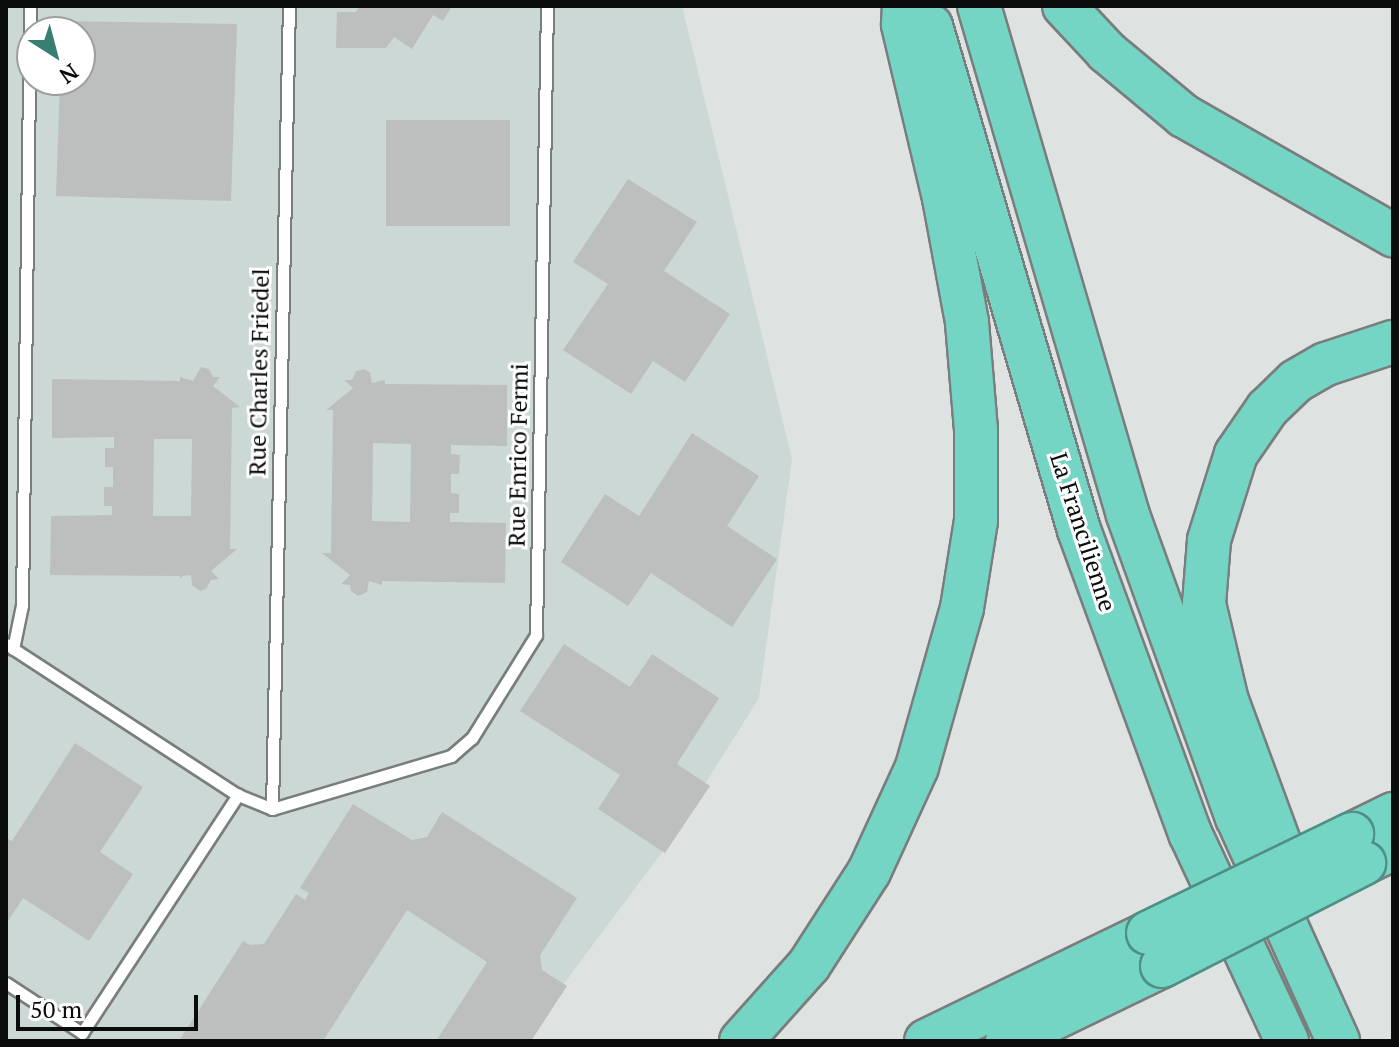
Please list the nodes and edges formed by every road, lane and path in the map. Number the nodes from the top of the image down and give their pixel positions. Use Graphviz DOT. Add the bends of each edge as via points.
graph roads {
  1 [pos="30,6"];
  2 [pos="289,6"];
  3 [pos="547,6"];
  4 [pos="904,6"];
  5 [pos="925,6"];
  6 [pos="979,6"];
  7 [pos="1064,6"];
  8 [pos="1393,235"];
  9 [pos="1393,342"];
  10 [pos="10,646"];
  11 [pos="238,795"];
  12 [pos="272,809"];
  13 [pos="1393,814"];
  14 [pos="1370,848"];
  15 [pos="1155,949"];
  16 [pos="6,983"];
  17 [pos="1331,1029"];
  18 [pos="741,1041"];
  19 [pos="926,1041"];
  20 [pos="1007,1041"];
  21 [pos="1287,1041"];
  1 -- 10 [label="lane" via="22,605"];
  2 -- 12 [label="lane, Rue Charles Friedel"];
  3 -- 12 [label="lane, Rue Enrico Fermi" via="536,635 472,738 451,756"];
  4 -- 18 [label="highway" via="903,24 967,322 976,430 976,521 962,608 917,767 869,872 809,965"];
  5 -- 21 [label="highway, La Francilienne" via="1079,530 1190,833"];
  6 -- 17 [label="highway, La Francilienne" via="1128,515 1237,817"];
  7 -- 8 [label="highway" via="1107,52 1184,116"];
  9 -- 17 [label="highway" via="1326,364 1296,381 1267,409 1236,454 1209,540 1204,604 1227,701 1321,957"];
  10 -- 11 [label="lane"];
  11 -- 12 [label="lane"];
  11 -- 16 [label="lane" via="82,1033"];
  13 -- 14 [label="highway"];
  14 -- 15 [label="highway, bridge"];
  15 -- 19 [label="highway"];
  15 -- 20 [label="highway"];
}
